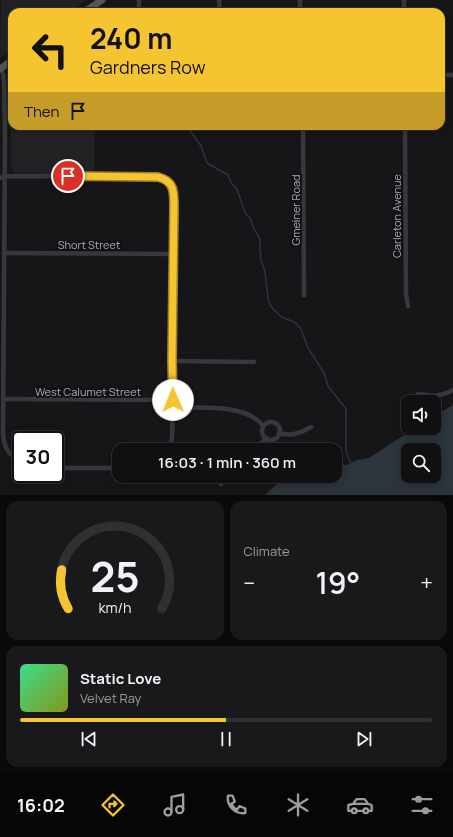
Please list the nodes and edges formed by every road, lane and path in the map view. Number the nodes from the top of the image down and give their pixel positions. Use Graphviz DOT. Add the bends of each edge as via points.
graph roads {
  1 [pos="102,0"];
  2 [pos="90,8"];
  3 [pos="1,68"];
  4 [pos="303,130"];
  5 [pos="405,130"];
  6 [pos="2,177"];
  7 [pos="4,253"];
  8 [pos="174,254"];
  9 [pos="304,295"];
  10 [pos="408,306"];
  11 [pos="2,325"];
  12 [pos="172,361"];
  13 [pos="254,362"];
  14 [pos="453,390"];
  15 [pos="418,394"];
  16 [pos="3,399"];
  17 [pos="173,400"];
  18 [pos="173,408"];
  19 [pos="264,426"];
  20 [pos="310,427"];
  21 [pos="279,433"];
  22 [pos="267,438"];
  23 [pos="171,443"];
  24 [pos="261,443"];
  25 [pos="12,457"];
  26 [pos="64,468"];
  27 [pos="112,468"];
  1 -- 2 [label="main road"];
  3 -- 6 [label="street" via="5,90"];
  4 -- 9 [label="street, Gmeiner Road"];
  5 -- 10 [label="street, Carleton Avenue"];
  6 -- 7 [label="street"];
  6 -- 8 [label="street" via="158,177 166,180 174,192"];
  7 -- 8 [label="street, Short Street"];
  7 -- 11 [label="street"];
  8 -- 12 [label="street"];
  11 -- 16 [label="street"];
  12 -- 13 [label="street"];
  12 -- 17 [label="street"];
  14 -- 15 [label="street" via="437,396"];
  16 -- 17 [label="street, West Calumet Street"];
  16 -- 25 [label="street" via="3,433 5,445"];
  17 -- 18 [label="street"];
  18 -- 19 [label="street" via="227,409 249,415"];
  18 -- 23 [label="street"];
  19 -- 21 [label="street" via="268,422 276,423"];
  19 -- 22 [label="street" via="262,432"];
  20 -- 21 [label="street" via="293,435"];
  21 -- 22 [label="street" via="276,438"];
  22 -- 24 [label="street"];
  26 -- 27 [label="street"];
}
